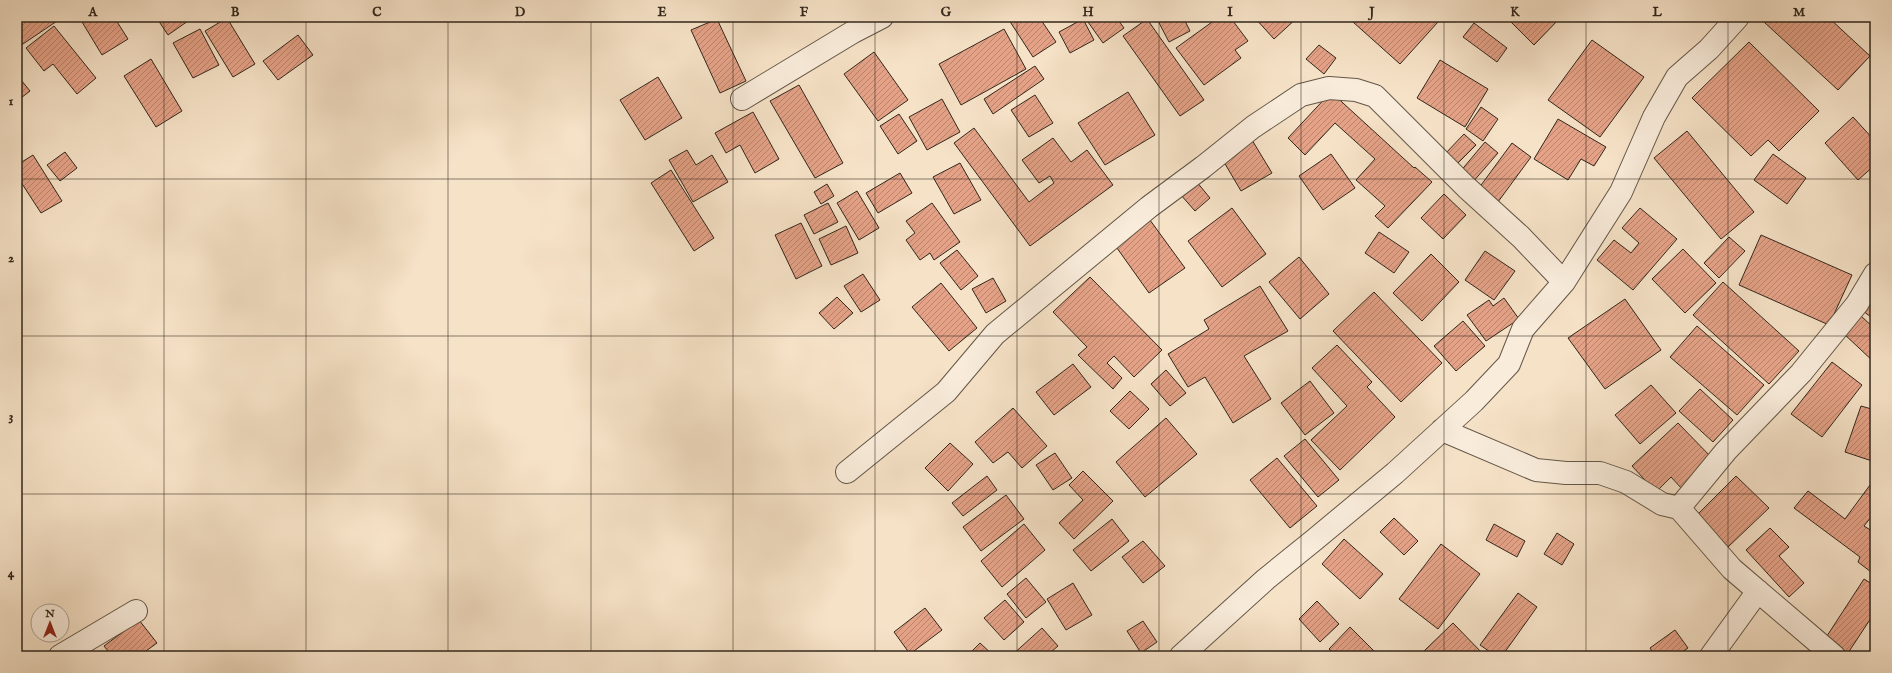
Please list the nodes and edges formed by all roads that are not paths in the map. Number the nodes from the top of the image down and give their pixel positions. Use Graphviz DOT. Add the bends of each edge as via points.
graph roads {
  1 [pos="882,17"];
  2 [pos="1738,17"];
  3 [pos="742,99"];
  4 [pos="1875,274"];
  5 [pos="1564,282"];
  6 [pos="1442,430"];
  7 [pos="847,472"];
  8 [pos="1678,508"];
  9 [pos="1758,591"];
  10 [pos="136,611"];
  11 [pos="60,656"];
  12 [pos="1181,656"];
  13 [pos="1711,656"];
  14 [pos="1834,656"];
  1 -- 3 [label="street"];
  2 -- 5 [label="street" via="1709,49 1677,78 1654,117 1621,192"];
  4 -- 8 [label="street" via="1857,304 1801,373 1726,451"];
  5 -- 6 [label="street" via="1523,329 1509,364"];
  5 -- 7 [label="street" via="1375,96 1356,90 1329,88 1301,95 1253,127 1149,207 1020,313 995,334 946,392"];
  6 -- 8 [label="street" via="1536,470 1600,473 1619,479 1662,504"];
  6 -- 12 [label="street" via="1313,542 1266,578"];
  8 -- 9 [label="street" via="1732,569"];
  9 -- 13 [label="street"];
  9 -- 14 [label="street"];
  10 -- 11 [label="street"];
}
